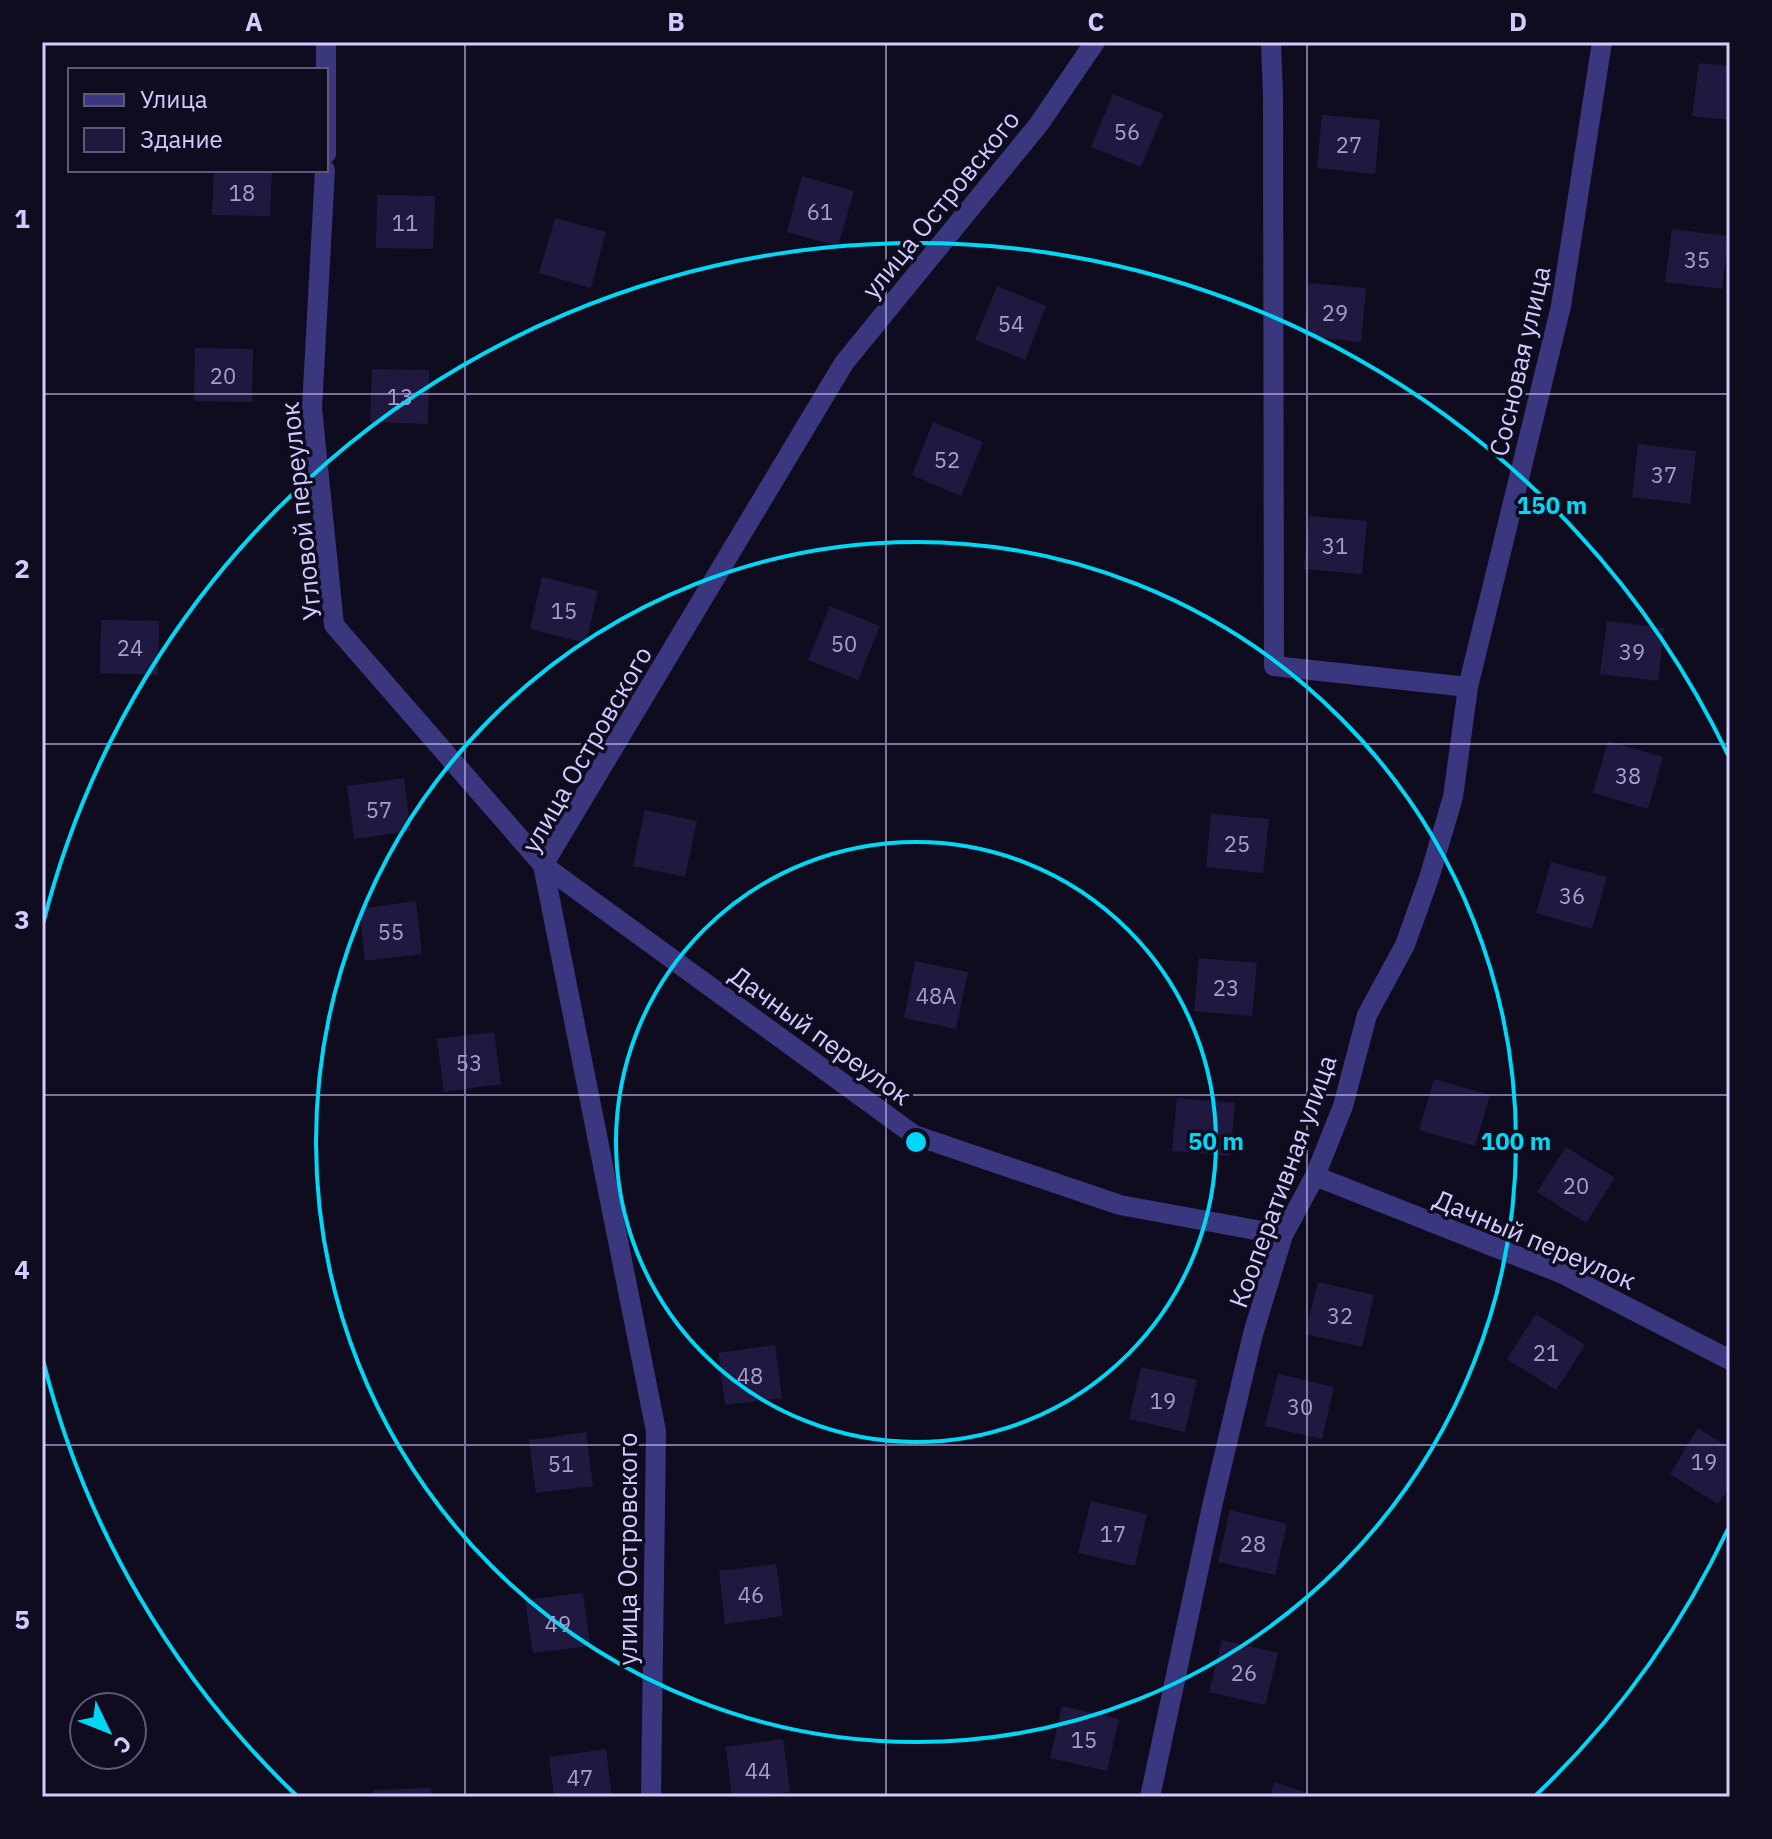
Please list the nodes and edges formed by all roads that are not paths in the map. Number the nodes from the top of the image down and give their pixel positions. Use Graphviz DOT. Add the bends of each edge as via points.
graph roads {
  1 [pos="326,42"];
  2 [pos="1095,42"];
  3 [pos="1271,42"];
  4 [pos="1602,42"];
  5 [pos="326,68"];
  6 [pos="325,172"];
  7 [pos="1468,687"];
  8 [pos="543,865"];
  9 [pos="1315,1176"];
  10 [pos="1283,1235"];
  11 [pos="1730,1360"];
  12 [pos="651,1797"];
  13 [pos="1150,1797"];
  1 -- 5 [label="street"];
  2 -- 8 [label="street, улица Островского" via="1039,124 844,363"];
  3 -- 7 [label="street" via="1274,666"];
  4 -- 7 [label="street, Сосновая улица" via="1561,306"];
  6 -- 8 [label="street, Угловой переулок" via="312,408 334,625"];
  7 -- 9 [label="street, Кооперативная улица" via="1453,797 1429,878 1405,945 1367,1015 1343,1106"];
  8 -- 10 [label="street, Дачный переулок" via="914,1135 1120,1205"];
  8 -- 12 [label="street, улица Островского" via="656,1431"];
  9 -- 10 [label="street, Кооперативная улица"];
  9 -- 11 [label="street, Дачный переулок" via="1563,1274"];
  10 -- 13 [label="street, Кооперативная улица" via="1213,1502"];
}
